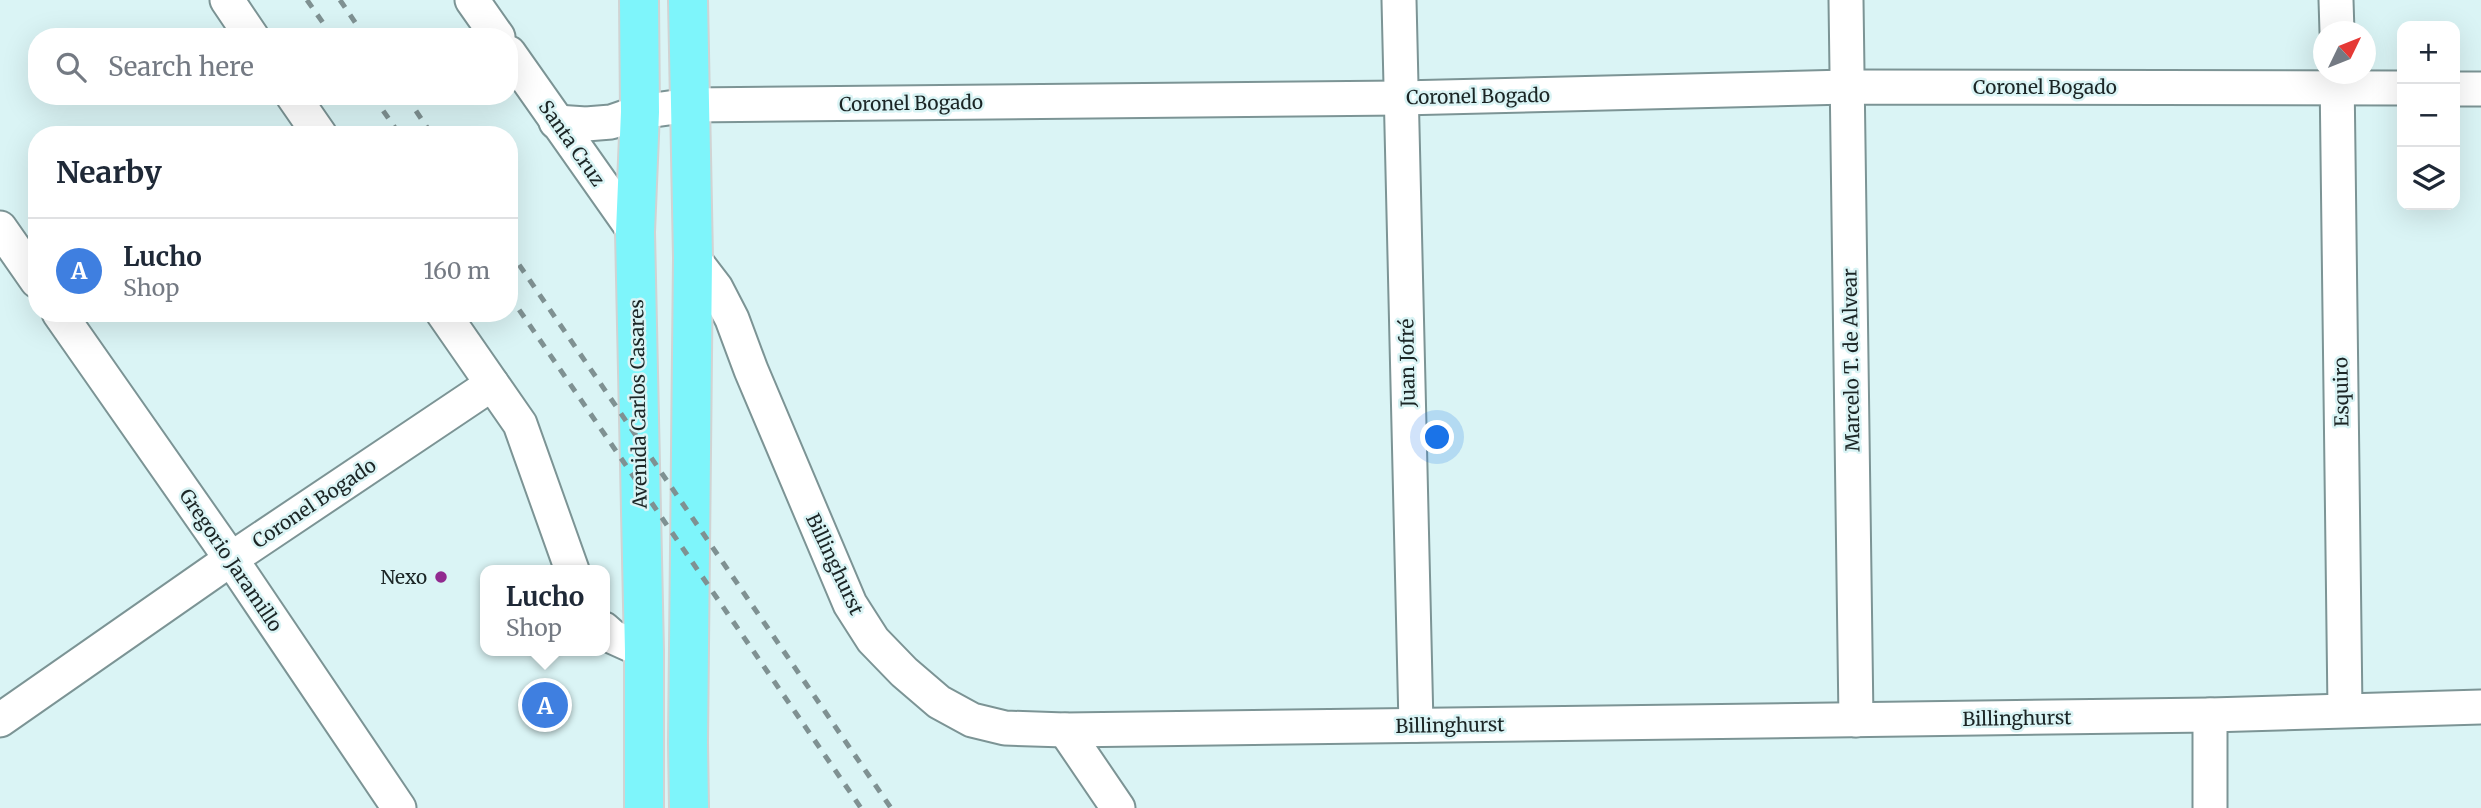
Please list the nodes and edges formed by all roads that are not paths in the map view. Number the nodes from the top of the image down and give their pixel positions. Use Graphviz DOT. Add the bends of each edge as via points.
graph roads {
  1 [pos="227,0"];
  2 [pos="472,0"];
  3 [pos="639,0"];
  4 [pos="688,0"];
  5 [pos="1399,0"];
  6 [pos="1846,0"];
  7 [pos="2336,0"];
  8 [pos="2337,21"];
  9 [pos="246,28"];
  10 [pos="492,28"];
  11 [pos="518,67"];
  12 [pos="2313,80"];
  13 [pos="2338,84"];
  14 [pos="2370,84"];
  15 [pos="1847,87"];
  16 [pos="2397,87"];
  17 [pos="2460,89"];
  18 [pos="2481,89"];
  19 [pos="1401,98"];
  20 [pos="299,105"];
  21 [pos="690,105"];
  22 [pos="640,112"];
  23 [pos="556,122"];
  24 [pos="314,126"];
  25 [pos="0,228"];
  26 [pos="635,232"];
  27 [pos="693,258"];
  28 [pos="28,268"];
  29 [pos="66,322"];
  30 [pos="449,322"];
  31 [pos="492,384"];
  32 [pos="232,559"];
  33 [pos="570,565"];
  34 [pos="610,634"];
  35 [pos="644,652"];
  36 [pos="2481,707"];
  37 [pos="2345,710"];
  38 [pos="2210,715"];
  39 [pos="0,720"];
  40 [pos="1856,720"];
  41 [pos="1416,725"];
  42 [pos="1065,730"];
  43 [pos="399,808"];
  44 [pos="644,808"];
  45 [pos="690,808"];
  46 [pos="1118,808"];
  47 [pos="2210,808"];
  1 -- 9 [label="street"];
  2 -- 10 [label="street"];
  3 -- 22 [label="main road, Avenida Carlos Casares"];
  4 -- 21 [label="main road"];
  5 -- 19 [label="street, Juan Jofré"];
  6 -- 15 [label="street, Marcelo T. de Alvear"];
  7 -- 8 [label="street"];
  11 -- 23 [label="street, Santa Cruz"];
  12 -- 15 [label="street, Coronel Bogado"];
  13 -- 37 [label="street, Esquiro"];
  14 -- 16 [label="street, Coronel Bogado"];
  15 -- 19 [label="street, Coronel Bogado"];
  15 -- 40 [label="street, Marcelo T. de Alvear"];
  17 -- 18 [label="street"];
  19 -- 21 [label="street, Coronel Bogado"];
  19 -- 41 [label="street, Juan Jofré"];
  20 -- 24 [label="street"];
  21 -- 22 [label="street, Coronel Bogado"];
  21 -- 27 [label="main road"];
  22 -- 23 [label="street, Coronel Bogado" via="611,122"];
  22 -- 26 [label="main road, Avenida Carlos Casares"];
  23 -- 26 [label="street, Santa Cruz"];
  25 -- 28 [label="street"];
  26 -- 35 [label="main road, Avenida Carlos Casares"];
  27 -- 42 [label="street, Billinghurst" via="732,319 850,604 873,640 939,702 972,720 1004,728"];
  27 -- 45 [label="main road"];
  29 -- 32 [label="street, Gregorio Jaramillo"];
  30 -- 31 [label="street"];
  31 -- 32 [label="street, Coronel Bogado"];
  31 -- 33 [label="street" via="520,424"];
  32 -- 39 [label="street, Coronel Bogado"];
  32 -- 43 [label="street, Gregorio Jaramillo"];
  34 -- 35 [label="street"];
  35 -- 44 [label="main road, Avenida Carlos Casares"];
  36 -- 37 [label="street, Billinghurst"];
  37 -- 38 [label="street, Billinghurst"];
  38 -- 40 [label="street, Billinghurst"];
  38 -- 47 [label="street"];
  40 -- 41 [label="street, Billinghurst"];
  41 -- 42 [label="street, Billinghurst"];
  42 -- 46 [label="street"];
}
